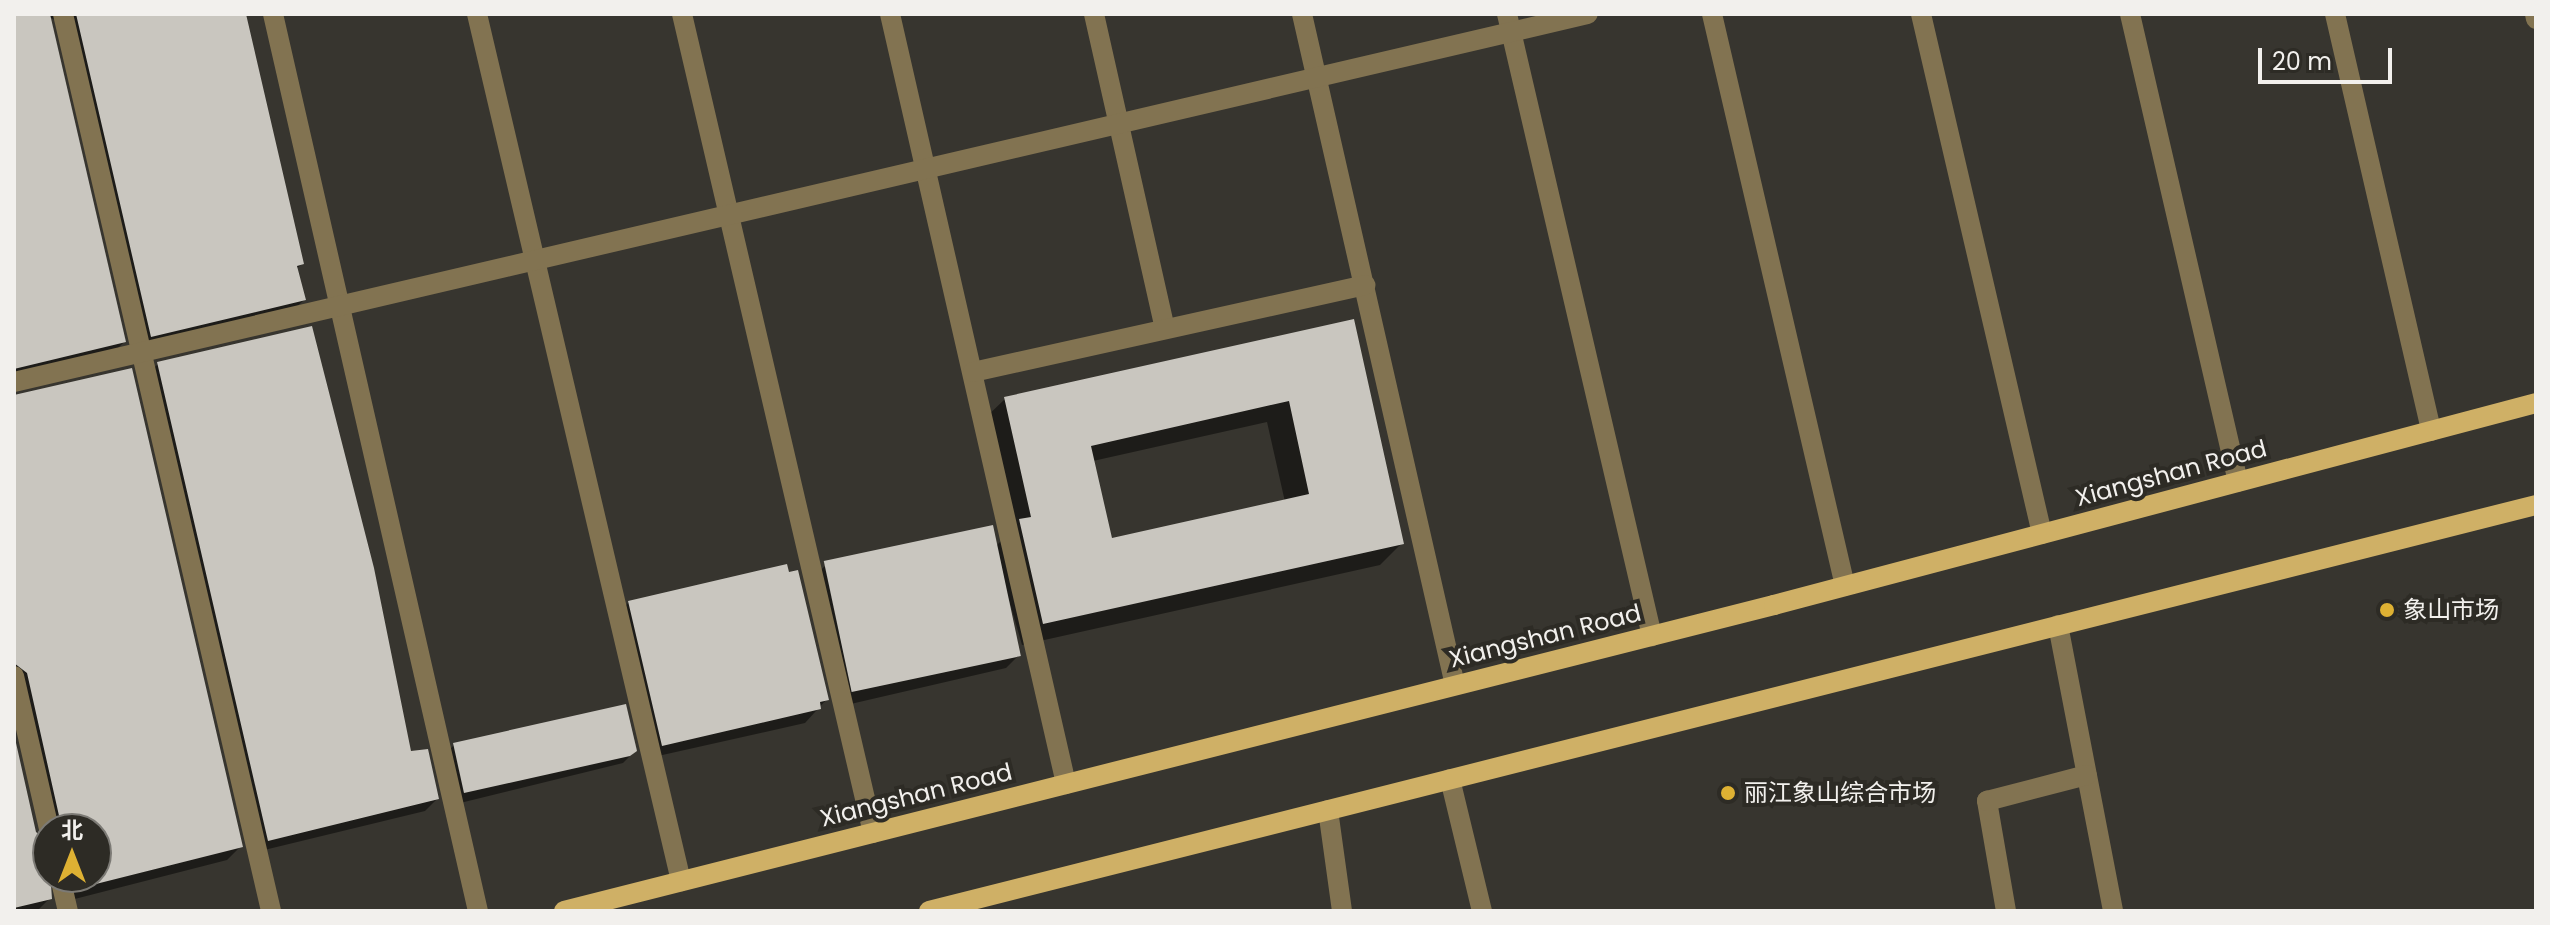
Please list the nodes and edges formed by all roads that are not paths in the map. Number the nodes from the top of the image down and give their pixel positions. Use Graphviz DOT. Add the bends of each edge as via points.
graph roads {
  1 [pos="63,14"];
  2 [pos="273,14"];
  3 [pos="477,14"];
  4 [pos="682,14"];
  5 [pos="890,14"];
  6 [pos="1094,14"];
  7 [pos="1302,14"];
  8 [pos="1588,14"];
  9 [pos="1712,14"];
  10 [pos="1921,14"];
  11 [pos="2130,14"];
  12 [pos="2335,14"];
  13 [pos="1510,23"];
  14 [pos="1317,78"];
  15 [pos="1119,123"];
  16 [pos="926,169"];
  17 [pos="729,215"];
  18 [pos="535,260"];
  19 [pos="1365,285"];
  20 [pos="340,306"];
  21 [pos="1165,329"];
  22 [pos="141,352"];
  23 [pos="973,372"];
  24 [pos="14,382"];
  25 [pos="2536,403"];
  26 [pos="2431,431"];
  27 [pos="2238,482"];
  28 [pos="2536,505"];
  29 [pos="2042,534"];
  30 [pos="1845,586"];
  31 [pos="2058,625"];
  32 [pos="1652,636"];
  33 [pos="14,676"];
  34 [pos="1455,685"];
  35 [pos="2087,775"];
  36 [pos="1450,779"];
  37 [pos="1066,784"];
  38 [pos="1328,810"];
  39 [pos="45,813"];
  40 [pos="873,833"];
  41 [pos="681,881"];
  42 [pos="271,911"];
  43 [pos="478,911"];
  44 [pos="564,911"];
  45 [pos="929,911"];
  46 [pos="1342,911"];
  47 [pos="1482,911"];
  48 [pos="2006,911"];
  49 [pos="2113,911"];
  1 -- 22 [label="street"];
  2 -- 20 [label="street"];
  3 -- 18 [label="street"];
  4 -- 17 [label="street"];
  5 -- 16 [label="street"];
  6 -- 15 [label="street"];
  7 -- 14 [label="street"];
  8 -- 13 [label="street"];
  9 -- 30 [label="street"];
  10 -- 29 [label="street"];
  11 -- 27 [label="street"];
  12 -- 26 [label="street"];
  13 -- 14 [label="street"];
  13 -- 32 [label="street"];
  14 -- 15 [label="street"];
  14 -- 19 [label="street"];
  15 -- 16 [label="street"];
  15 -- 21 [label="street"];
  16 -- 17 [label="street"];
  16 -- 23 [label="street"];
  17 -- 18 [label="street"];
  17 -- 40 [label="street"];
  18 -- 20 [label="street"];
  18 -- 41 [label="street"];
  19 -- 21 [label="street"];
  19 -- 34 [label="street"];
  20 -- 22 [label="street"];
  20 -- 43 [label="street"];
  21 -- 23 [label="street"];
  22 -- 24 [label="street"];
  22 -- 42 [label="street"];
  23 -- 37 [label="street"];
  25 -- 26 [label="main road, Xiangshan Road"];
  26 -- 27 [label="main road, Xiangshan Road"];
  27 -- 29 [label="main road, Xiangshan Road"];
  28 -- 31 [label="main road"];
  29 -- 30 [label="main road, Xiangshan Road"];
  30 -- 32 [label="main road, Xiangshan Road"];
  31 -- 35 [label="street"];
  31 -- 36 [label="main road"];
  32 -- 34 [label="main road, Xiangshan Road"];
  33 -- 39 [label="street"];
  34 -- 37 [label="main road, Xiangshan Road"];
  35 -- 48 [label="street" via="1987,801"];
  35 -- 49 [label="street"];
  36 -- 38 [label="main road"];
  36 -- 47 [label="street"];
  37 -- 40 [label="main road, Xiangshan Road"];
  38 -- 45 [label="main road"];
  38 -- 46 [label="street"];
  40 -- 41 [label="main road, Xiangshan Road"];
  41 -- 44 [label="main road, Xiangshan Road"];
}
